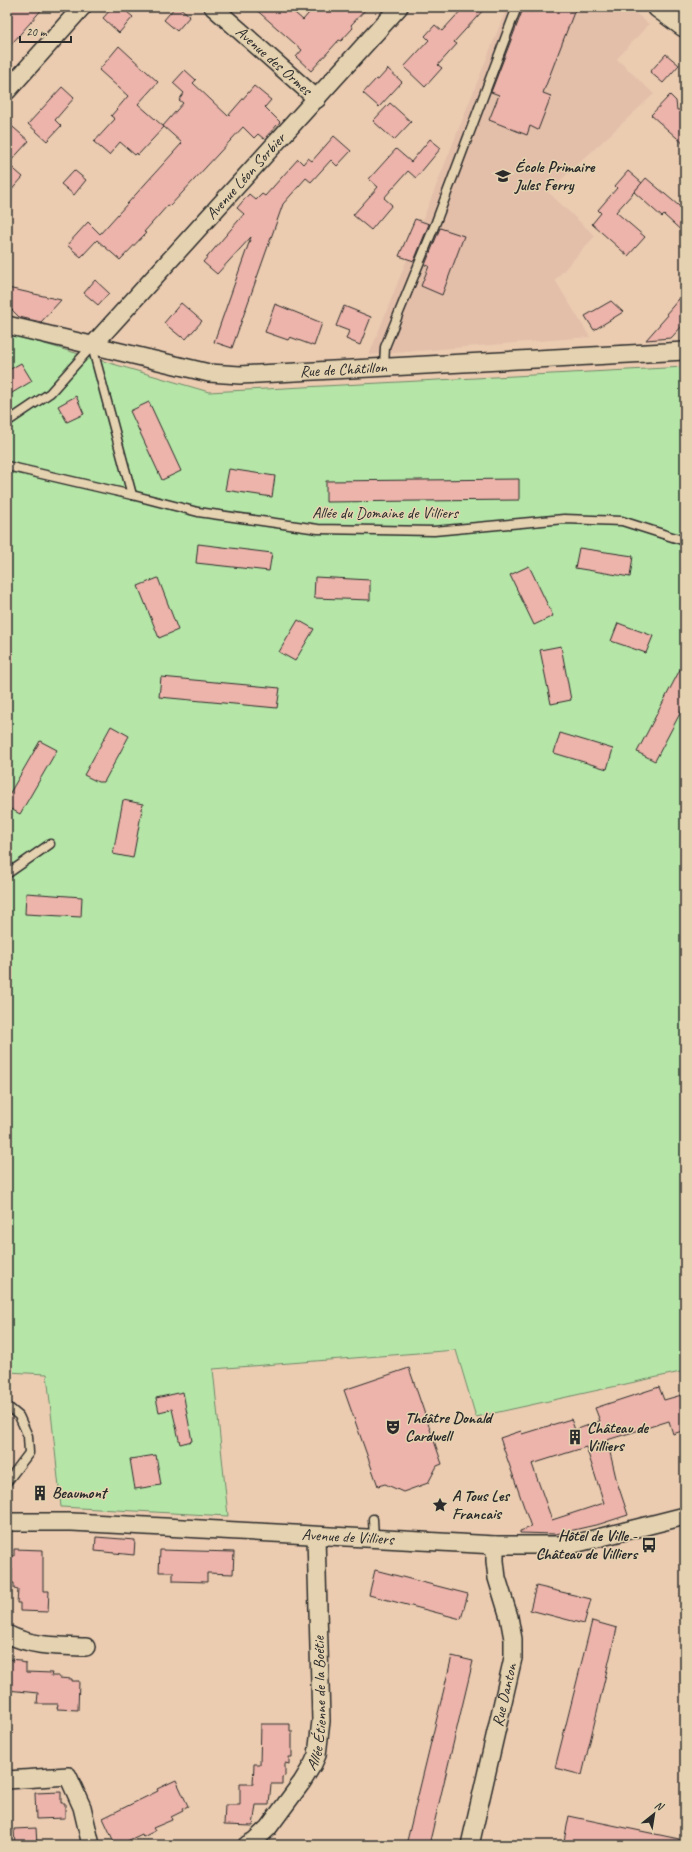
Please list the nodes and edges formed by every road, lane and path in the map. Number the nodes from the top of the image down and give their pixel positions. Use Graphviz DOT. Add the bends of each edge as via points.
graph roads {
  1 [pos="82,7"];
  2 [pos="213,7"];
  3 [pos="400,7"];
  4 [pos="517,7"];
  5 [pos="659,7"];
  6 [pos="685,26"];
  7 [pos="7,91"];
  8 [pos="317,99"];
  9 [pos="7,325"];
  10 [pos="92,346"];
  11 [pos="685,351"];
  12 [pos="384,367"];
  13 [pos="7,422"];
  14 [pos="7,466"];
  15 [pos="132,495"];
  16 [pos="685,541"];
  17 [pos="50,844"];
  18 [pos="7,874"];
  19 [pos="7,1406"];
  20 [pos="7,1482"];
  21 [pos="685,1516"];
  22 [pos="373,1519"];
  23 [pos="7,1522"];
  24 [pos="316,1536"];
  25 [pos="374,1538"];
  26 [pos="495,1545"];
  27 [pos="7,1634"];
  28 [pos="86,1647"];
  29 [pos="7,1780"];
  30 [pos="91,1845"];
  31 [pos="247,1845"];
  32 [pos="470,1845"];
  1 -- 7 [label="street"];
  2 -- 8 [label="street, Avenue des Ormes"];
  3 -- 8 [label="street, Avenue Léon Sorbier"];
  4 -- 12 [label="lane" via="436,222 385,347"];
  5 -- 6 [label="main road"];
  8 -- 10 [label="street, Avenue Léon Sorbier"];
  9 -- 10 [label="street, Rue de Châtillon"];
  10 -- 12 [label="street, Rue de Châtillon" via="209,373 240,375"];
  10 -- 13 [label="lane" via="50,393"];
  10 -- 15 [label="lane"];
  11 -- 12 [label="street, Rue de Châtillon"];
  14 -- 15 [label="lane, Allée du Domaine de Villiers"];
  15 -- 16 [label="lane, Allée du Domaine de Villiers" via="198,512 318,529 434,531 564,519 622,521"];
  17 -- 18 [label="lane"];
  19 -- 20 [label="lane" via="19,1416 28,1436 29,1453"];
  21 -- 26 [label="street, Avenue de Villiers" via="570,1545"];
  22 -- 25 [label="lane"];
  23 -- 24 [label="street, Avenue de Villiers" via="72,1522"];
  24 -- 25 [label="street, Avenue de Villiers"];
  24 -- 31 [label="street, Allée Étienne de la Boétie" via="321,1721 317,1755 302,1782 268,1828"];
  25 -- 26 [label="street, Avenue de Villiers"];
  26 -- 32 [label="street, Rue Danton" via="497,1578 509,1617 513,1658"];
  27 -- 28 [label="street" via="41,1645"];
  29 -- 30 [label="street" via="68,1776 82,1807"];
}
